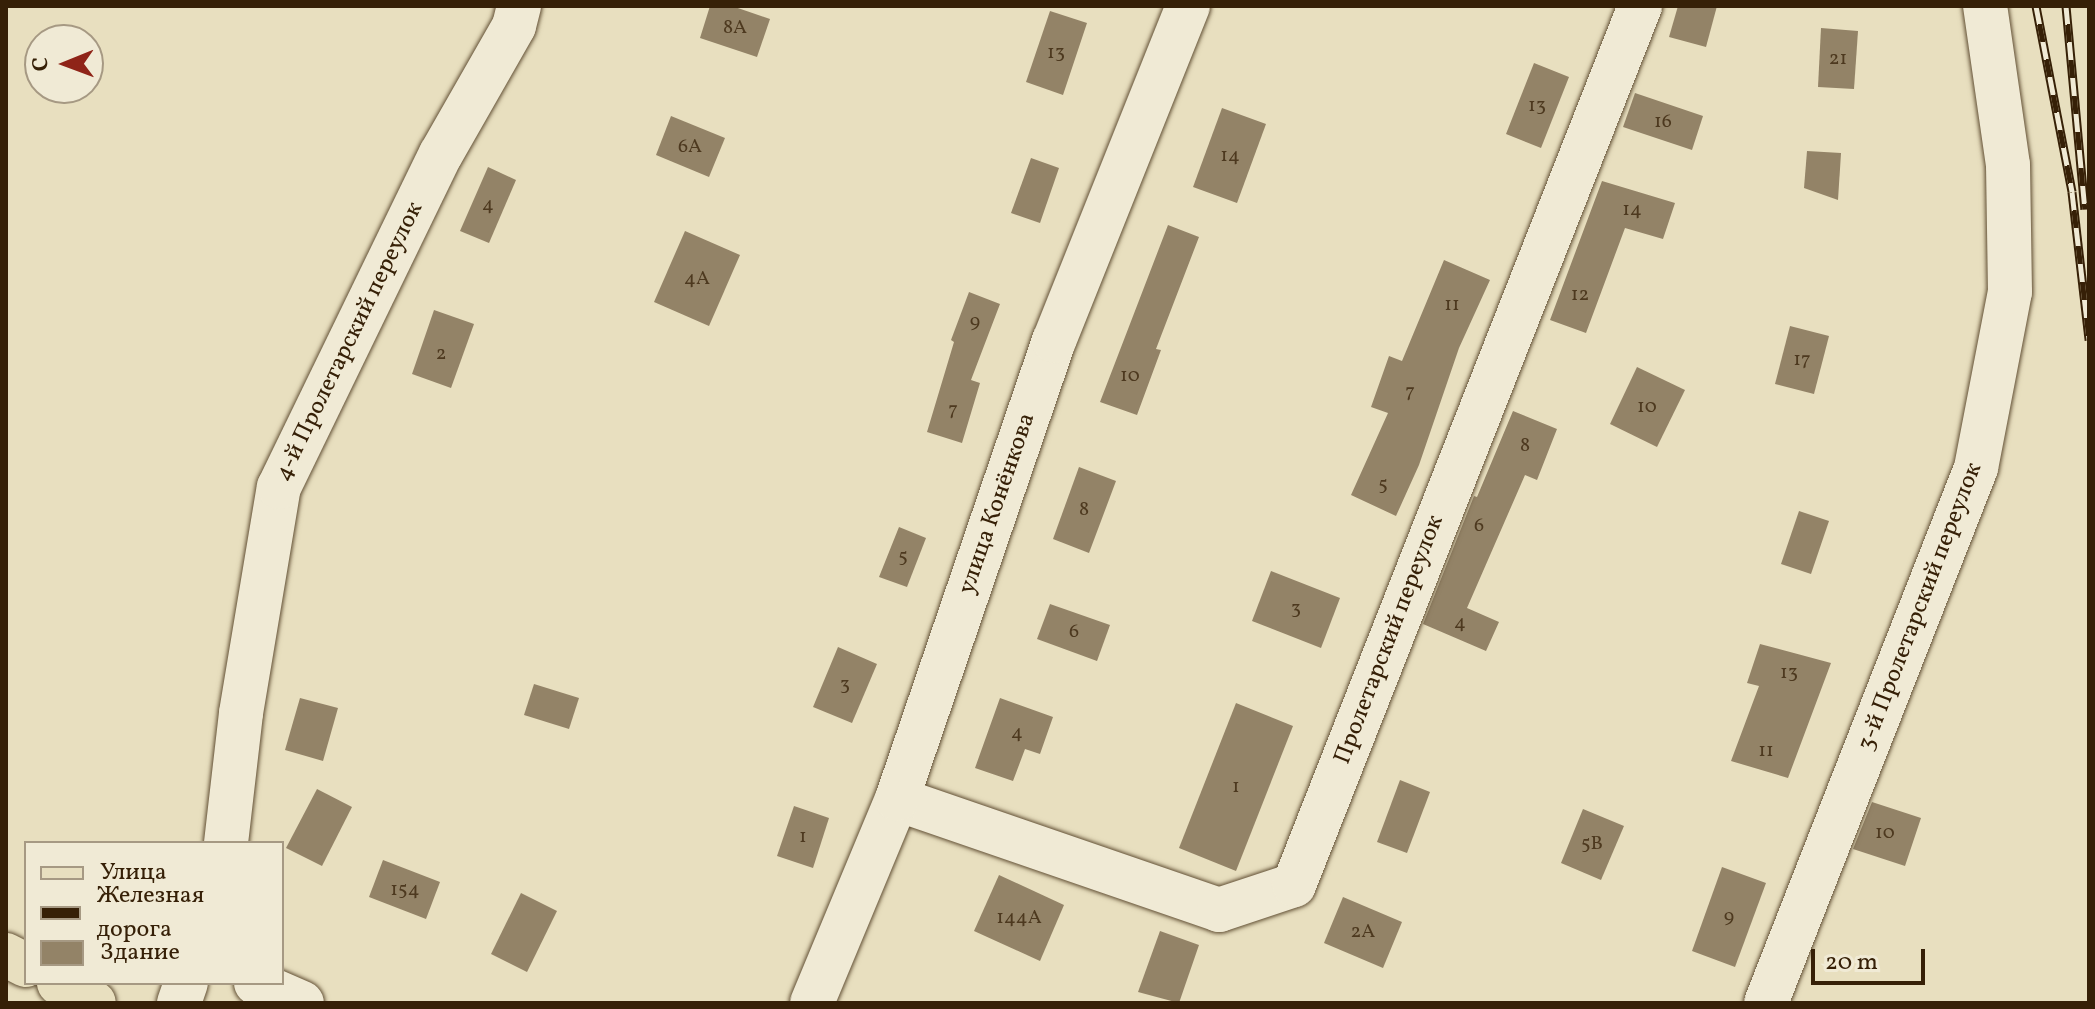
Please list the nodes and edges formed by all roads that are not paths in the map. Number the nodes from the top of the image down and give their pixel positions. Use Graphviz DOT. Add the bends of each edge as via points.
graph roads {
  1 [pos="519,6"];
  2 [pos="1188,6"];
  3 [pos="1640,6"];
  4 [pos="1985,6"];
  5 [pos="897,799"];
  6 [pos="226,841"];
  7 [pos="6,955"];
  8 [pos="24,964"];
  9 [pos="61,985"];
  10 [pos="261,985"];
  11 [pos="94,1003"];
  12 [pos="302,1003"];
  13 [pos="812,1003"];
  14 [pos="1766,1003"];
  1 -- 6 [label="street, 4-й Пролетарский переулок" via="514,26 441,154 279,487 241,713"];
  2 -- 5 [label="street, улица Конёнкова" via="1054,341"];
  3 -- 5 [label="street, Пролетарский переулок" via="1294,885 1219,910"];
  4 -- 14 [label="street, 3-й Пролетарский переулок" via="2008,165 2010,292 1976,468"];
  5 -- 13 [label="street, улица Конёнкова"];
  7 -- 8 [label="main road"];
  9 -- 11 [label="main road"];
  10 -- 12 [label="street"];
}
